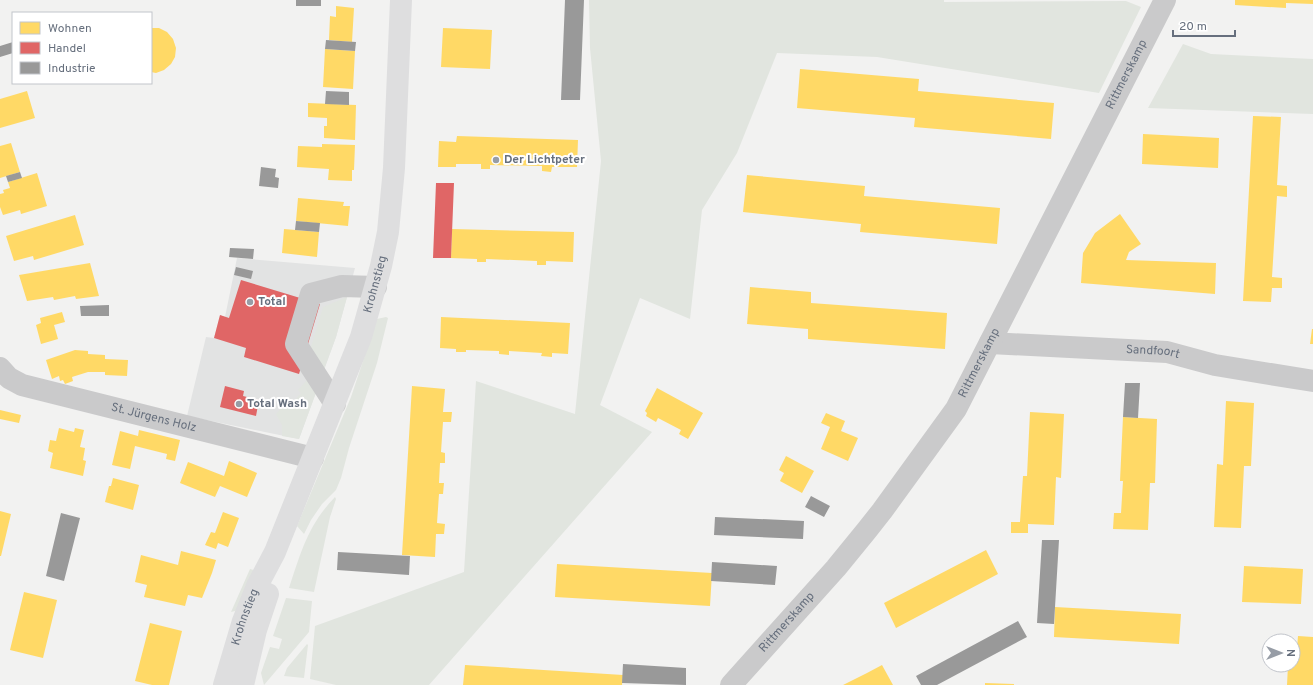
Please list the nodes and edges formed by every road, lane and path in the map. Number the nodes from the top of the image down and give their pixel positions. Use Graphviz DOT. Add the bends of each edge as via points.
graph roads {
  1 [pos="400,0"];
  2 [pos="1165,0"];
  3 [pos="376,287"];
  4 [pos="990,343"];
  5 [pos="0,368"];
  6 [pos="1313,381"];
  7 [pos="335,404"];
  8 [pos="313,458"];
  9 [pos="275,552"];
  10 [pos="224,685"];
  11 [pos="243,685"];
  12 [pos="731,685"];
  1 -- 3 [label="main road, Krohnstieg" via="394,168 388,232"];
  2 -- 4 [label="street, Rittmerskamp"];
  3 -- 7 [label="main road, Krohnstieg" via="361,337"];
  3 -- 7 [label="street" via="342,286 311,294 296,344"];
  4 -- 6 [label="street, Sandfoort" via="1167,352 1215,365"];
  4 -- 12 [label="street, Rittmerskamp" via="956,409 882,511 836,568"];
  5 -- 8 [label="street, St. Jürgens Holz" via="9,378 22,385"];
  7 -- 8 [label="main road, Krohnstieg"];
  8 -- 9 [label="main road, Krohnstieg"];
  9 -- 10 [label="main road, Krohnstieg" via="242,621"];
  9 -- 11 [label="main road, Krohnstieg" via="269,590"];
}
